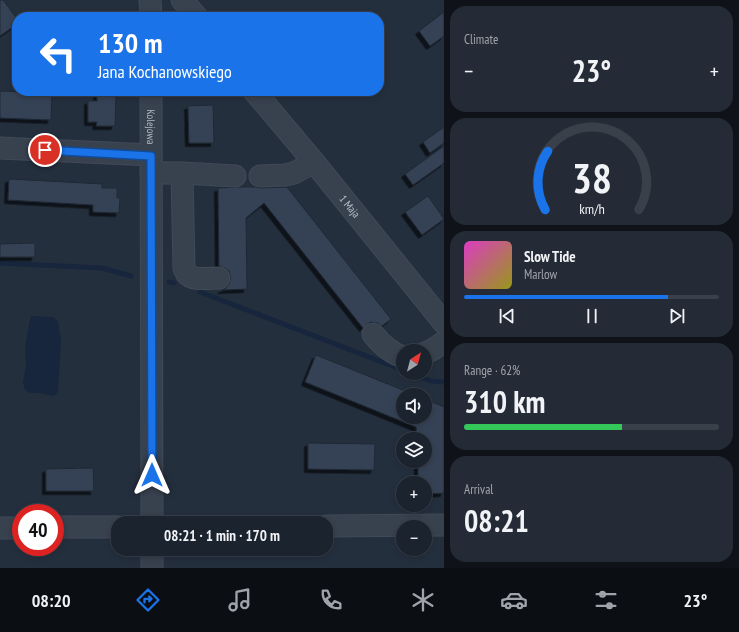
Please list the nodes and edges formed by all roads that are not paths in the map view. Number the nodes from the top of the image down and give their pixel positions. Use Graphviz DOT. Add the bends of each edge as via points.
graph roads {
  1 [pos="150,0"];
  2 [pos="182,0"];
  3 [pos="150,12"];
  4 [pos="193,12"];
  5 [pos="151,96"];
  6 [pos="258,96"];
  7 [pos="0,148"];
  8 [pos="314,162"];
  9 [pos="151,164"];
  10 [pos="182,173"];
  11 [pos="235,176"];
  12 [pos="260,176"];
  13 [pos="219,278"];
  14 [pos="444,323"];
  15 [pos="373,334"];
  16 [pos="444,342"];
  17 [pos="432,350"];
  18 [pos="396,355"];
  19 [pos="152,516"];
  20 [pos="444,525"];
  21 [pos="333,526"];
  22 [pos="64,527"];
  23 [pos="111,527"];
  24 [pos="0,528"];
  25 [pos="12,528"];
  26 [pos="152,556"];
  27 [pos="152,568"];
  1 -- 3 [label="street"];
  2 -- 4 [label="street"];
  5 -- 9 [label="street, Kolejowa"];
  6 -- 8 [label="street, 1 Maja"];
  7 -- 9 [label="street"];
  8 -- 12 [label="street" via="294,173"];
  8 -- 14 [label="street, 1 Maja"];
  9 -- 10 [label="street"];
  9 -- 19 [label="street, Kolejowa"];
  10 -- 11 [label="street"];
  10 -- 13 [label="street" via="184,268 187,274 197,279"];
  15 -- 18 [label="street"];
  16 -- 17 [label="street"];
  20 -- 21 [label="street"];
  22 -- 23 [label="street"];
  24 -- 25 [label="street"];
  26 -- 27 [label="street"];
}
